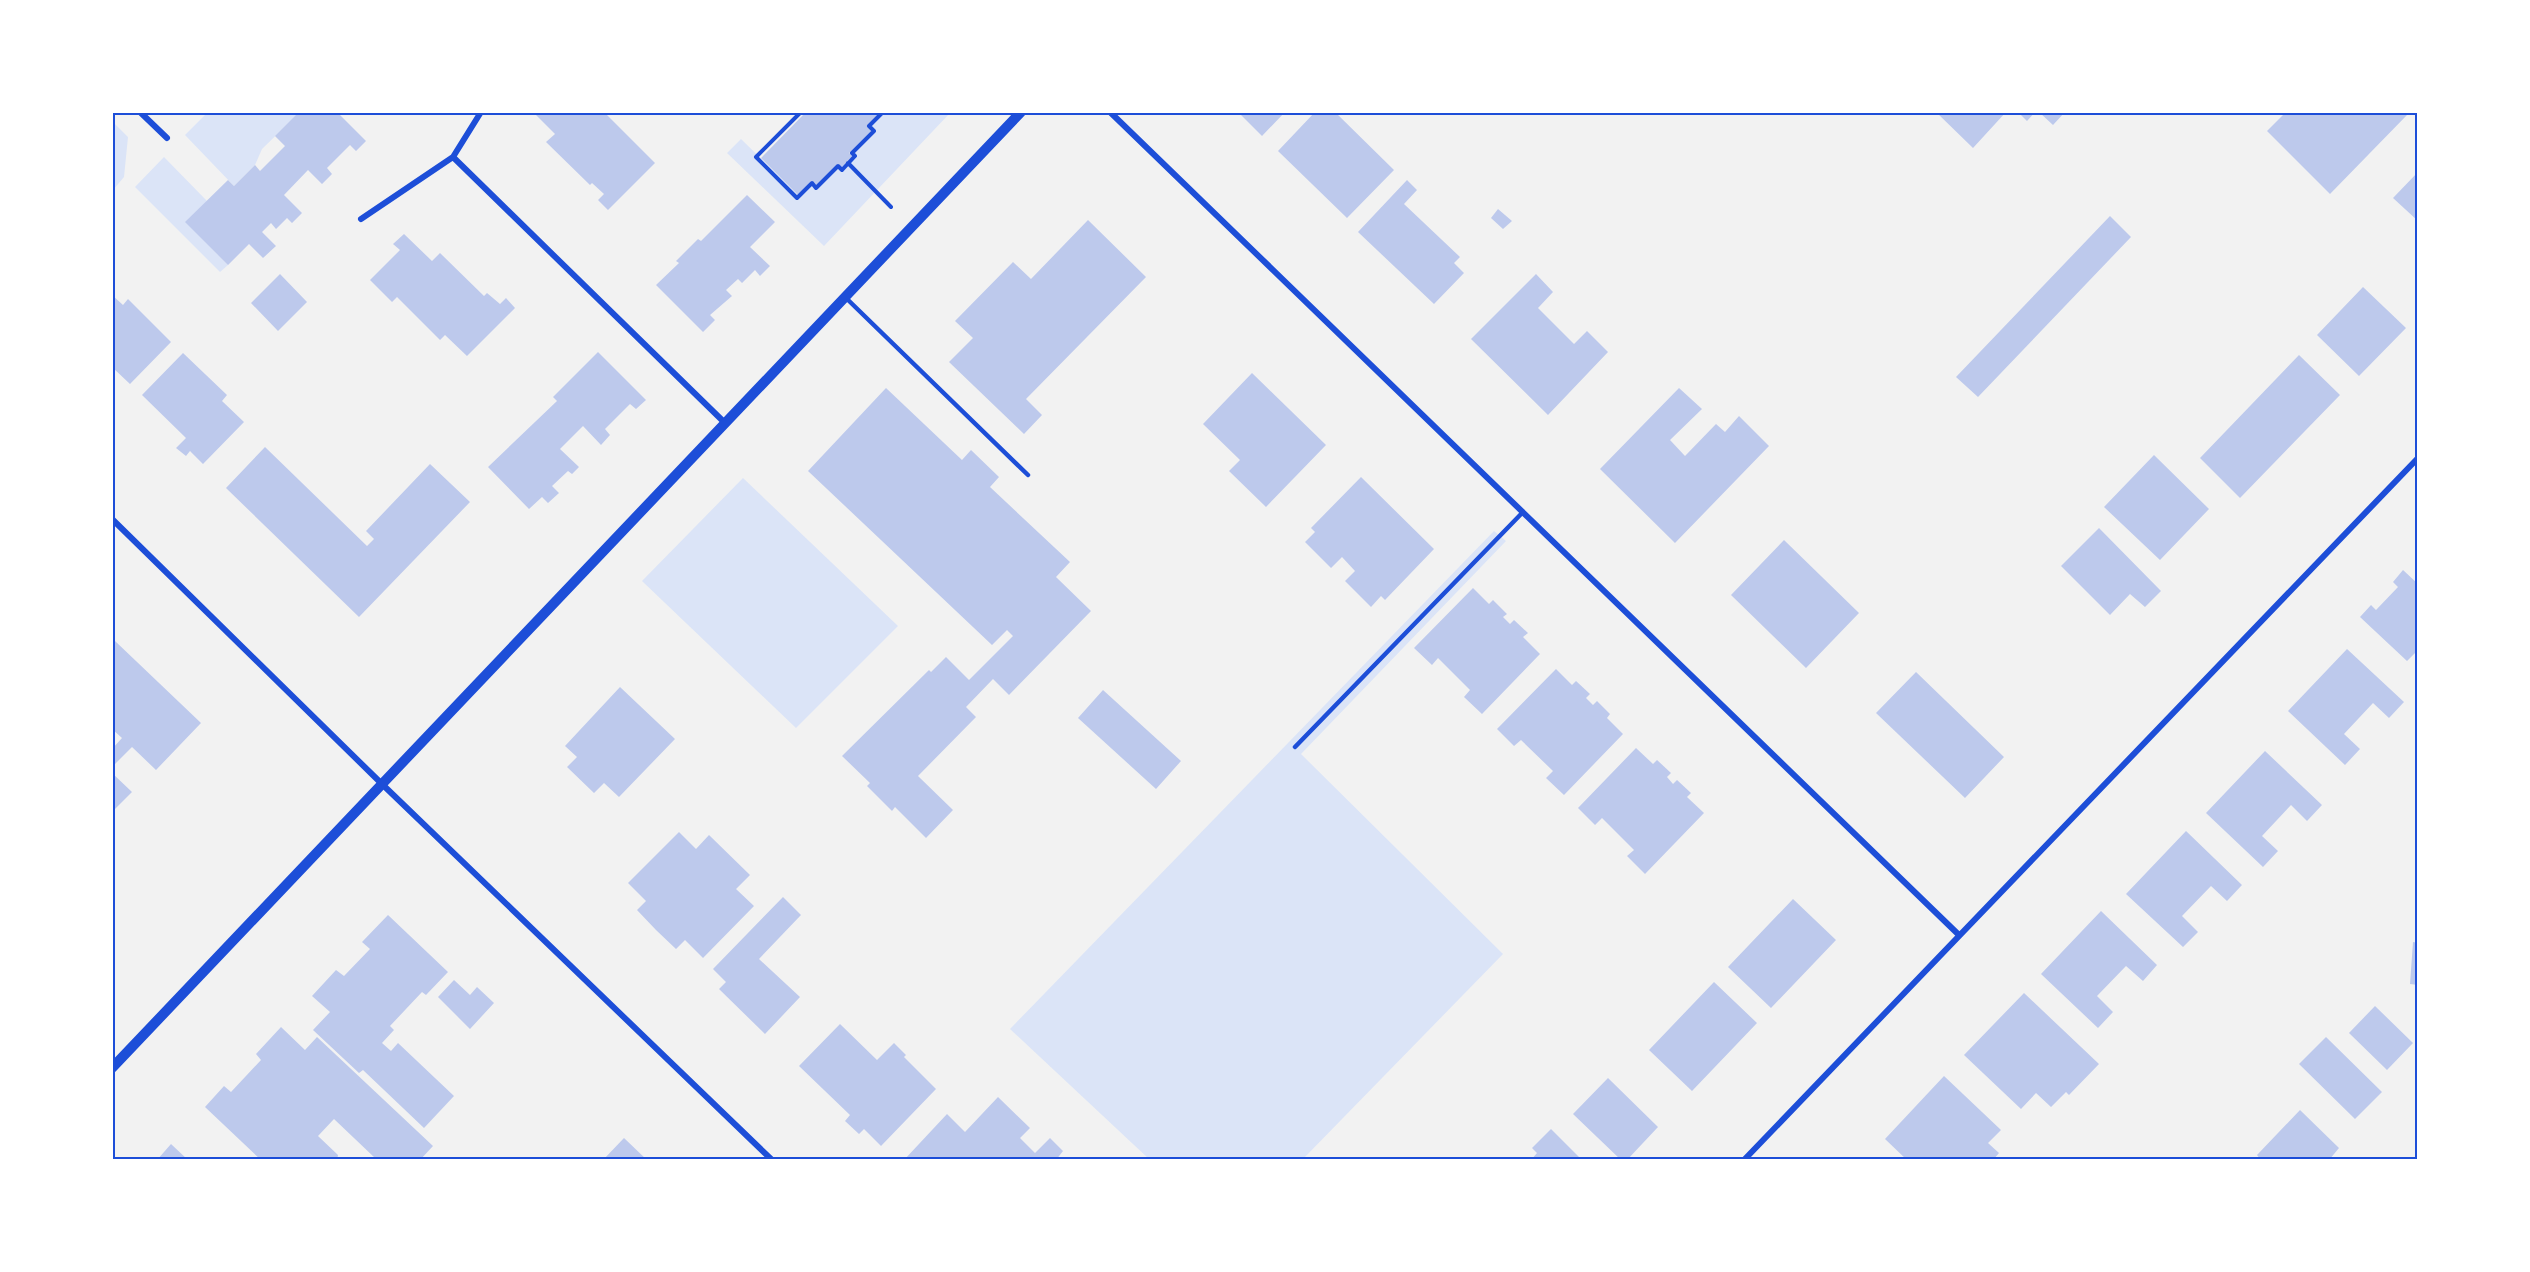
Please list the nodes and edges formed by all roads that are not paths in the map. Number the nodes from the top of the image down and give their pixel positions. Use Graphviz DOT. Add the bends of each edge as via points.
graph roads {
  1 [pos="140,112"];
  2 [pos="481,112"];
  3 [pos="1021,112"];
  4 [pos="1110,112"];
  5 [pos="167,138"];
  6 [pos="453,158"];
  7 [pos="361,219"];
  8 [pos="845,297"];
  9 [pos="725,423"];
  10 [pos="2418,458"];
  11 [pos="1029,476"];
  12 [pos="1522,512"];
  13 [pos="112,519"];
  14 [pos="1295,747"];
  15 [pos="383,785"];
  16 [pos="1959,935"];
  17 [pos="112,1068"];
  18 [pos="772,1160"];
  19 [pos="1744,1160"];
  1 -- 5 [label="street"];
  2 -- 6 [label="street"];
  3 -- 8 [label="street"];
  4 -- 12 [label="street"];
  6 -- 7 [label="street"];
  6 -- 9 [label="street"];
  8 -- 9 [label="street"];
  8 -- 11 [label="lane"];
  9 -- 15 [label="street"];
  10 -- 16 [label="street"];
  12 -- 14 [label="lane"];
  12 -- 16 [label="street"];
  13 -- 15 [label="street"];
  15 -- 17 [label="street"];
  15 -- 18 [label="street"];
  16 -- 19 [label="street"];
}
